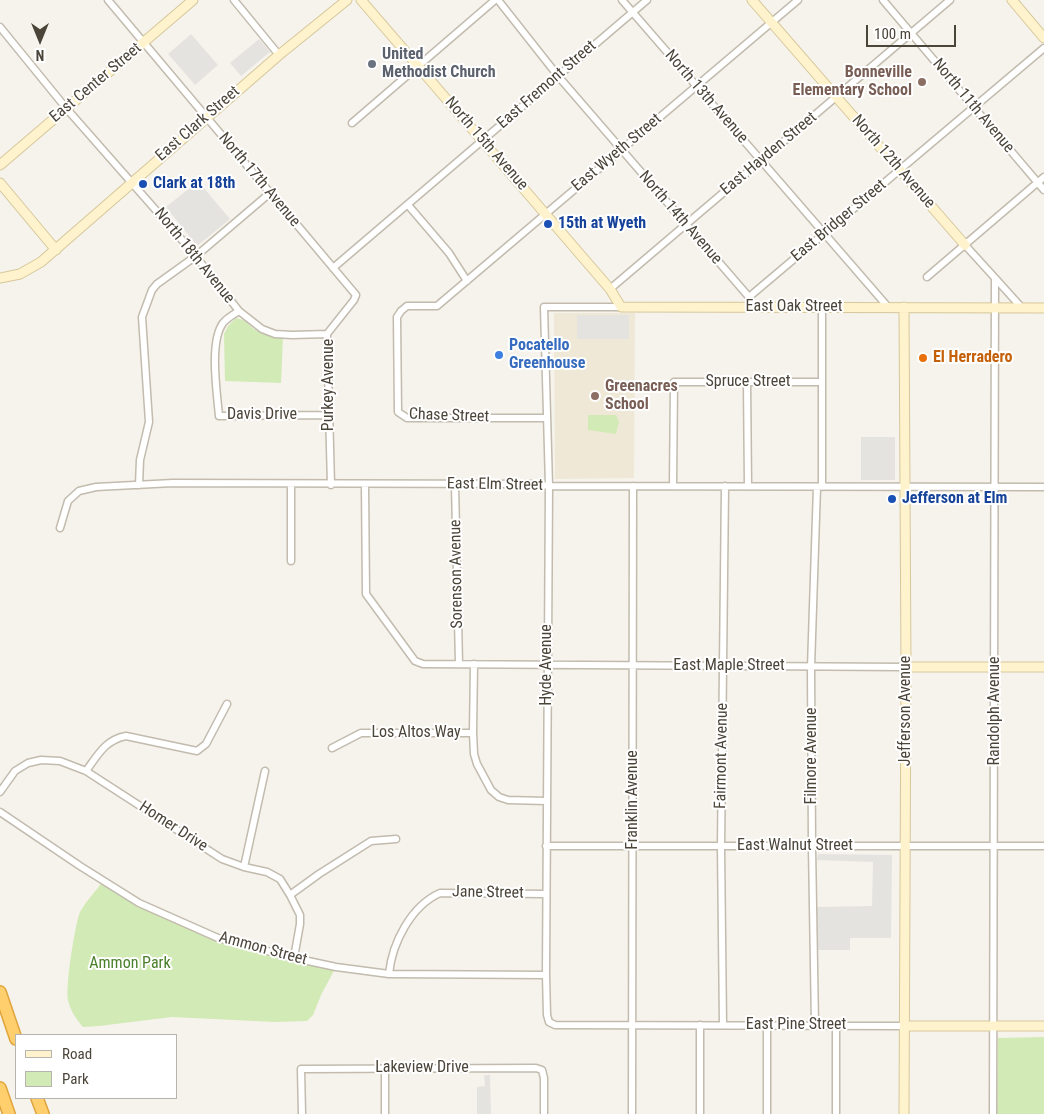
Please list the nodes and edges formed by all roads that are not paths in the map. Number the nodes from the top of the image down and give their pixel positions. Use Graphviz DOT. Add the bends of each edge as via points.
graph roads {
  1 [pos="108,0"];
  2 [pos="193,0"];
  3 [pos="234,0"];
  4 [pos="347,0"];
  5 [pos="360,0"];
  6 [pos="496,0"];
  7 [pos="622,0"];
  8 [pos="647,0"];
  9 [pos="752,0"];
  10 [pos="798,0"];
  11 [pos="882,0"];
  12 [pos="950,0"];
  13 [pos="1012,0"];
  14 [pos="633,12"];
  15 [pos="771,22"];
  16 [pos="0,27"];
  17 [pos="911,33"];
  18 [pos="1044,38"];
  19 [pos="144,42"];
  20 [pos="1044,48"];
  21 [pos="279,55"];
  22 [pos="418,66"];
  23 [pos="558,76"];
  24 [pos="696,86"];
  25 [pos="836,97"];
  26 [pos="974,107"];
  27 [pos="66,108"];
  28 [pos="207,117"];
  29 [pos="352,123"];
  30 [pos="483,141"];
  31 [pos="621,150"];
  32 [pos="761,160"];
  33 [pos="0,165"];
  34 [pos="900,170"];
  35 [pos="1044,177"];
  36 [pos="132,182"];
  37 [pos="1038,182"];
  38 [pos="0,183"];
  39 [pos="1044,190"];
  40 [pos="270,193"];
  41 [pos="408,205"];
  42 [pos="546,214"];
  43 [pos="686,224"];
  44 [pos="824,233"];
  45 [pos="965,245"];
  46 [pos="56,250"];
  47 [pos="196,256"];
  48 [pos="333,268"];
  49 [pos="927,277"];
  50 [pos="0,278"];
  51 [pos="995,278"];
  52 [pos="466,281"];
  53 [pos="610,289"];
  54 [pos="356,295"];
  55 [pos="748,297"];
  56 [pos="544,307"];
  57 [pos="621,307"];
  58 [pos="749,307"];
  59 [pos="822,307"];
  60 [pos="888,307"];
  61 [pos="904,307"];
  62 [pos="995,308"];
  63 [pos="1022,308"];
  64 [pos="1044,308"];
  65 [pos="239,311"];
  66 [pos="327,334"];
  67 [pos="397,335"];
  68 [pos="748,382"];
  69 [pos="822,382"];
  70 [pos="328,416"];
  71 [pos="547,418"];
  72 [pos="291,484"];
  73 [pos="139,485"];
  74 [pos="331,485"];
  75 [pos="365,485"];
  76 [pos="455,485"];
  77 [pos="549,486"];
  78 [pos="634,486"];
  79 [pos="673,486"];
  80 [pos="725,486"];
  81 [pos="748,486"];
  82 [pos="819,487"];
  83 [pos="906,487"];
  84 [pos="994,487"];
  85 [pos="1044,487"];
  86 [pos="60,528"];
  87 [pos="291,561"];
  88 [pos="458,664"];
  89 [pos="474,664"];
  90 [pos="546,665"];
  91 [pos="633,665"];
  92 [pos="724,665"];
  93 [pos="812,667"];
  94 [pos="906,667"];
  95 [pos="995,667"];
  96 [pos="1044,667"];
  97 [pos="227,704"];
  98 [pos="473,733"];
  99 [pos="332,748"];
  100 [pos="86,771"];
  101 [pos="265,771"];
  102 [pos="0,792"];
  103 [pos="546,801"];
  104 [pos="0,812"];
  105 [pos="396,840"];
  106 [pos="546,846"];
  107 [pos="632,846"];
  108 [pos="906,846"];
  109 [pos="994,846"];
  110 [pos="1044,846"];
  111 [pos="721,847"];
  112 [pos="812,847"];
  113 [pos="244,867"];
  114 [pos="546,894"];
  115 [pos="290,895"];
  116 [pos="294,958"];
  117 [pos="389,974"];
  118 [pos="546,975"];
  119 [pos="0,992"];
  120 [pos="549,1022"];
  121 [pos="632,1025"];
  122 [pos="700,1025"];
  123 [pos="723,1025"];
  124 [pos="767,1025"];
  125 [pos="815,1025"];
  126 [pos="836,1026"];
  127 [pos="904,1026"];
  128 [pos="994,1026"];
  129 [pos="1044,1026"];
  130 [pos="15,1036"];
  131 [pos="385,1068"];
  132 [pos="0,1088"];
  133 [pos="37,1099"];
  134 [pos="9,1114"];
  135 [pos="43,1114"];
  136 [pos="302,1114"];
  137 [pos="385,1114"];
  138 [pos="544,1114"];
  139 [pos="632,1114"];
  140 [pos="700,1114"];
  141 [pos="767,1114"];
  142 [pos="836,1114"];
  143 [pos="904,1114"];
  144 [pos="993,1114"];
  1 -- 19 [label="street, North 17th Avenue"];
  2 -- 19 [label="main road, East Center Street"];
  3 -- 21 [label="street"];
  4 -- 21 [label="main road, East Clark Street"];
  5 -- 22 [label="main road, North 15th Avenue"];
  6 -- 22 [label="street"];
  6 -- 23 [label="street, North 14th Avenue"];
  7 -- 14 [label="street, North 13th Avenue"];
  8 -- 14 [label="street, East Fremont Street"];
  9 -- 15 [label="main road, North 12th Avenue"];
  10 -- 15 [label="street, East Wyeth Street"];
  11 -- 17 [label="street, North 11th Avenue"];
  12 -- 17 [label="street, East Hayden Street"];
  13 -- 18 [label="main road"];
  14 -- 23 [label="street, East Fremont Street"];
  14 -- 24 [label="street, North 13th Avenue"];
  15 -- 24 [label="street, East Wyeth Street"];
  15 -- 25 [label="main road, North 12th Avenue"];
  16 -- 27 [label="street, North 18th Avenue"];
  17 -- 25 [label="street, East Hayden Street"];
  17 -- 26 [label="street, North 11th Avenue"];
  19 -- 27 [label="main road, East Center Street"];
  19 -- 28 [label="street, North 17th Avenue"];
  20 -- 26 [label="street, East Bridger Street"];
  21 -- 28 [label="main road, East Clark Street"];
  22 -- 29 [label="street"];
  22 -- 30 [label="main road, North 15th Avenue"];
  23 -- 30 [label="street, East Fremont Street"];
  23 -- 31 [label="street, North 14th Avenue"];
  24 -- 31 [label="street, East Wyeth Street"];
  24 -- 32 [label="street, North 13th Avenue"];
  25 -- 32 [label="street, East Hayden Street"];
  25 -- 34 [label="main road, North 12th Avenue"];
  26 -- 34 [label="street, East Bridger Street"];
  26 -- 37 [label="street, North 11th Avenue"];
  27 -- 33 [label="main road, East Center Street"];
  27 -- 36 [label="street, North 18th Avenue"];
  28 -- 36 [label="main road, East Clark Street"];
  28 -- 40 [label="street, North 17th Avenue"];
  30 -- 41 [label="street, East Fremont Street"];
  30 -- 42 [label="main road, North 15th Avenue"];
  31 -- 42 [label="street, East Wyeth Street"];
  31 -- 43 [label="street, North 14th Avenue"];
  32 -- 43 [label="street, East Hayden Street"];
  32 -- 44 [label="street, North 13th Avenue"];
  34 -- 44 [label="street, East Bridger Street"];
  34 -- 45 [label="main road, North 12th Avenue"];
  35 -- 37 [label="street"];
  36 -- 46 [label="main road, East Clark Street"];
  36 -- 47 [label="street, North 18th Avenue"];
  37 -- 39 [label="street, North 11th Avenue"];
  37 -- 45 [label="street"];
  38 -- 46 [label="main road"];
  40 -- 47 [label="street"];
  40 -- 48 [label="street, North 17th Avenue"];
  41 -- 48 [label="street, East Fremont Street"];
  41 -- 52 [label="street" via="449,253"];
  42 -- 52 [label="street, East Wyeth Street"];
  42 -- 53 [label="main road, North 15th Avenue"];
  43 -- 53 [label="street, East Hayden Street"];
  43 -- 55 [label="street, North 14th Avenue"];
  44 -- 55 [label="street, East Bridger Street"];
  44 -- 60 [label="street, North 13th Avenue"];
  45 -- 49 [label="street"];
  45 -- 51 [label="street, North 12th Avenue"];
  46 -- 50 [label="main road, East Clark Street" via="20,274"];
  47 -- 65 [label="street, North 18th Avenue"];
  47 -- 73 [label="street" via="152,290 142,317 149,422 140,460"];
  48 -- 54 [label="street, North 17th Avenue"];
  51 -- 62 [label="street"];
  51 -- 63 [label="street, North 12th Avenue"];
  52 -- 67 [label="street, East Wyeth Street" via="437,306 407,306 397,317"];
  53 -- 57 [label="main road, North 15th Avenue"];
  54 -- 66 [label="street, Purkey Avenue"];
  55 -- 58 [label="street"];
  56 -- 57 [label="street, East Oak Street"];
  56 -- 71 [label="street, Hyde Avenue"];
  57 -- 58 [label="main road, East Oak Street"];
  58 -- 59 [label="main road, East Oak Street"];
  59 -- 60 [label="main road, East Oak Street"];
  59 -- 69 [label="street, Filmore Avenue"];
  60 -- 61 [label="main road, East Oak Street"];
  61 -- 62 [label="main road, East Oak Street"];
  61 -- 83 [label="main road, Jefferson Avenue"];
  62 -- 63 [label="main road, East Oak Street"];
  62 -- 84 [label="street, Randolph Avenue"];
  63 -- 64 [label="main road, East Oak Street"];
  65 -- 66 [label="street, North 18th Avenue" via="274,334"];
  65 -- 70 [label="street, Davis Drive" via="224,322 218,334 219,416"];
  66 -- 70 [label="street, Purkey Avenue"];
  67 -- 71 [label="street, Chase Street" via="398,412 407,418"];
  68 -- 69 [label="street, Spruce Street"];
  68 -- 79 [label="street, Spruce Street" via="674,382"];
  68 -- 81 [label="street"];
  69 -- 82 [label="street, Filmore Avenue"];
  70 -- 74 [label="street, Purkey Avenue"];
  71 -- 77 [label="street, Hyde Avenue"];
  72 -- 73 [label="street, East Elm Street"];
  72 -- 74 [label="street, East Elm Street"];
  72 -- 87 [label="street"];
  73 -- 86 [label="street, East Elm Street" via="80,490 68,501"];
  74 -- 75 [label="street, East Elm Street"];
  75 -- 76 [label="street, East Elm Street"];
  75 -- 88 [label="street, East Maple Street" via="366,594 415,661"];
  76 -- 77 [label="street, East Elm Street"];
  76 -- 88 [label="street, Sorenson Avenue"];
  77 -- 78 [label="street, East Elm Street"];
  77 -- 90 [label="street, Hyde Avenue"];
  78 -- 79 [label="street, East Elm Street"];
  78 -- 91 [label="street, Franklin Avenue"];
  79 -- 80 [label="street, East Elm Street"];
  80 -- 81 [label="street, East Elm Street"];
  80 -- 92 [label="street, Fairmont Avenue"];
  81 -- 82 [label="street, East Elm Street"];
  82 -- 83 [label="street, East Elm Street"];
  82 -- 93 [label="street, Filmore Avenue"];
  83 -- 84 [label="street, East Elm Street"];
  83 -- 94 [label="main road, Jefferson Avenue"];
  84 -- 85 [label="street, East Elm Street"];
  84 -- 95 [label="street, Randolph Avenue"];
  88 -- 89 [label="street, East Maple Street"];
  89 -- 90 [label="street, East Maple Street"];
  89 -- 98 [label="street"];
  90 -- 91 [label="street, East Maple Street"];
  90 -- 103 [label="street, Hyde Avenue"];
  91 -- 92 [label="street, East Maple Street"];
  91 -- 107 [label="street, Franklin Avenue"];
  92 -- 93 [label="street, East Maple Street"];
  92 -- 111 [label="street, Fairmont Avenue"];
  93 -- 94 [label="street, East Maple Street"];
  93 -- 112 [label="street, Filmore Avenue"];
  94 -- 95 [label="main road, East Maple Street"];
  94 -- 108 [label="main road, Jefferson Avenue"];
  95 -- 96 [label="main road, East Maple Street"];
  95 -- 109 [label="street, Randolph Avenue"];
  97 -- 100 [label="street" via="206,744 197,751 126,736 114,738"];
  98 -- 99 [label="street, Los Altos Way" via="361,733"];
  98 -- 103 [label="street" via="477,764 491,790 508,800"];
  100 -- 102 [label="street, Homer Drive" via="60,761 40,760 15,772"];
  100 -- 113 [label="street, Homer Drive" via="222,859"];
  101 -- 113 [label="street"];
  103 -- 106 [label="street, Hyde Avenue"];
  104 -- 116 [label="street, Ammon Street" via="139,903 218,938"];
  105 -- 115 [label="street" via="371,842"];
  106 -- 107 [label="street, East Walnut Street"];
  106 -- 114 [label="street, Hyde Avenue"];
  107 -- 111 [label="street, East Walnut Street"];
  107 -- 121 [label="street, Franklin Avenue"];
  108 -- 109 [label="street, East Walnut Street"];
  108 -- 112 [label="street, East Walnut Street"];
  108 -- 127 [label="main road, Jefferson Avenue"];
  109 -- 110 [label="street, East Walnut Street"];
  109 -- 128 [label="street, Randolph Avenue"];
  111 -- 112 [label="street, East Walnut Street"];
  111 -- 123 [label="street, Fairmont Avenue"];
  112 -- 125 [label="street, Filmore Avenue"];
  113 -- 115 [label="street, Homer Drive" via="280,879"];
  114 -- 117 [label="street, Jane Street" via="440,893 430,897 418,908 401,934"];
  114 -- 118 [label="street, Hyde Avenue"];
  115 -- 116 [label="street, Homer Drive" via="300,915"];
  116 -- 117 [label="street, Ammon Street"];
  117 -- 118 [label="street, Ammon Street"];
  118 -- 120 [label="street, Hyde Avenue"];
  119 -- 130 [label="highway"];
  120 -- 121 [label="street, East Pine Street"];
  121 -- 122 [label="street, East Pine Street"];
  121 -- 139 [label="street, Franklin Avenue"];
  122 -- 123 [label="street, East Pine Street"];
  122 -- 140 [label="street"];
  123 -- 124 [label="street, East Pine Street"];
  124 -- 125 [label="street, East Pine Street"];
  124 -- 141 [label="street"];
  125 -- 126 [label="street, East Pine Street"];
  126 -- 127 [label="street, East Pine Street"];
  126 -- 142 [label="street"];
  127 -- 128 [label="main road, East Pine Street"];
  127 -- 143 [label="main road, Jefferson Avenue"];
  128 -- 129 [label="main road, East Pine Street"];
  128 -- 144 [label="street, Randolph Avenue"];
  131 -- 136 [label="street, Lakeview Drive" via="301,1069"];
  131 -- 137 [label="street"];
  131 -- 138 [label="street, Lakeview Drive" via="536,1068 542,1070 544,1078"];
  132 -- 134 [label="highway"];
  133 -- 135 [label="highway"];
}
